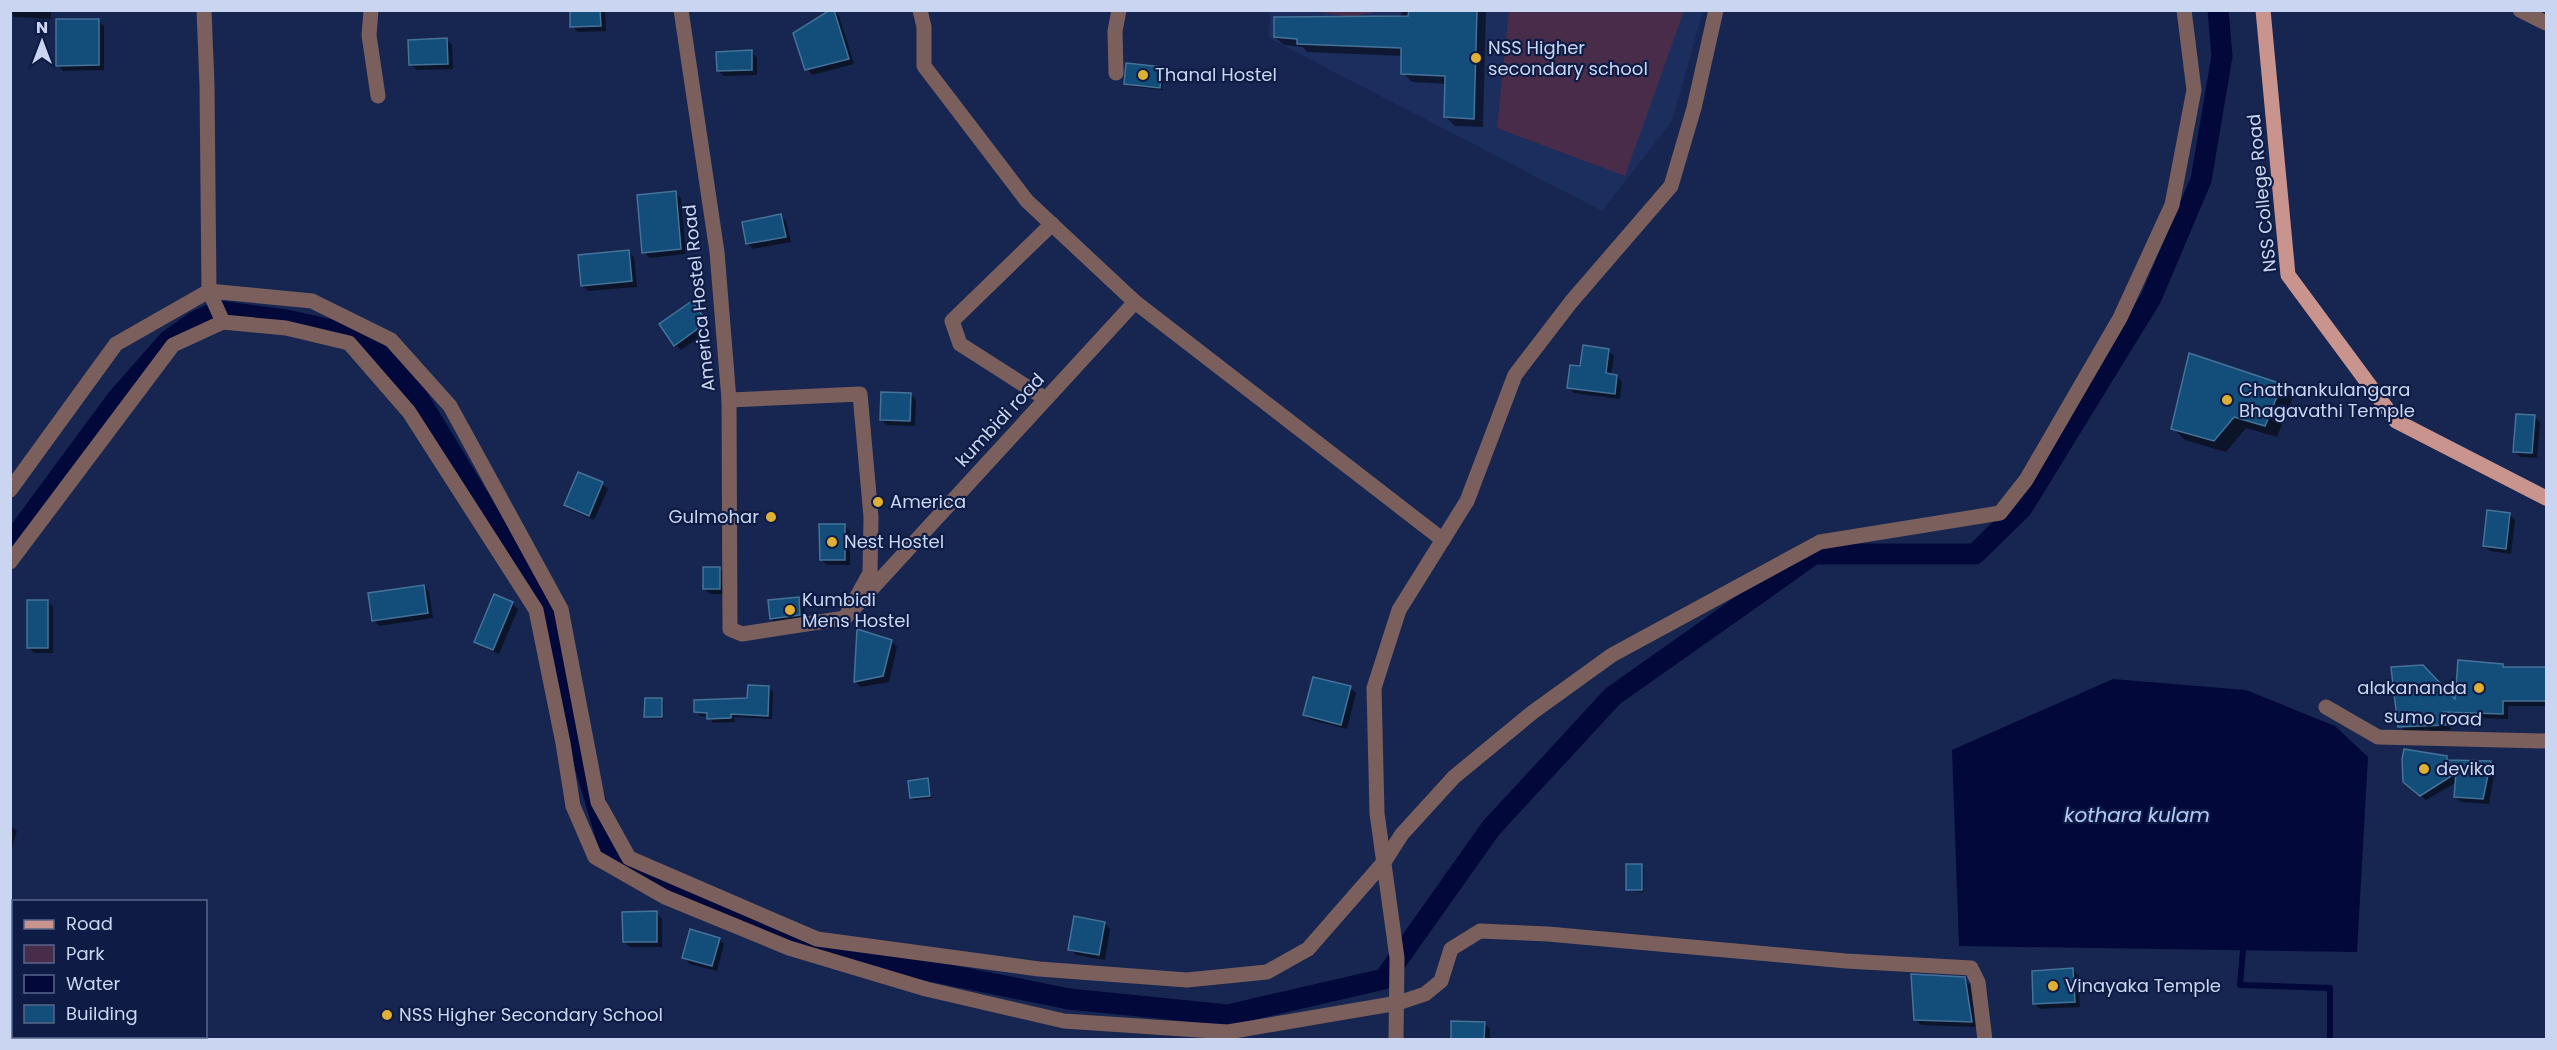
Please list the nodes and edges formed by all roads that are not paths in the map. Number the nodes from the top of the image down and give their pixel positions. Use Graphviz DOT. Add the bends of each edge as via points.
graph roads {
  1 [pos="204,10"];
  2 [pos="371,10"];
  3 [pos="681,10"];
  4 [pos="920,10"];
  5 [pos="1119,10"];
  6 [pos="1716,10"];
  7 [pos="2184,10"];
  8 [pos="2263,10"];
  9 [pos="2520,10"];
  10 [pos="2547,23"];
  11 [pos="1116,73"];
  12 [pos="378,96"];
  13 [pos="1052,224"];
  14 [pos="209,291"];
  15 [pos="1135,302"];
  16 [pos="223,322"];
  17 [pos="1046,399"];
  18 [pos="729,400"];
  19 [pos="10,490"];
  20 [pos="2547,498"];
  21 [pos="1443,540"];
  22 [pos="10,562"];
  23 [pos="844,618"];
  24 [pos="2326,707"];
  25 [pos="2547,741"];
  26 [pos="1384,862"];
  27 [pos="1398,1002"];
  28 [pos="1396,1040"];
  29 [pos="1985,1040"];
  1 -- 14 [label="street"];
  2 -- 12 [label="street" via="369,35"];
  3 -- 18 [label="street, America Hostel Road" via="717,252"];
  4 -- 13 [label="street" via="924,66 1027,201"];
  5 -- 11 [label="street"];
  6 -- 21 [label="street" via="1671,186 1570,302 1515,375 1467,501"];
  7 -- 26 [label="street" via="2194,90 2172,205 2120,318 2026,480 2000,513 1820,542 1612,655 1533,712 1454,777 1402,834"];
  8 -- 20 [label="main road, NSS College Road" via="2288,275 2396,421"];
  9 -- 10 [label="street"];
  13 -- 15 [label="street"];
  13 -- 17 [label="street" via="952,321 960,344"];
  14 -- 16 [label="street"];
  14 -- 19 [label="street" via="116,344"];
  14 -- 26 [label="street" via="312,301 391,340 450,406 561,609 598,802 629,858 817,939 1039,969 1187,980 1267,972 1308,949"];
  15 -- 17 [label="street, kumbidi road"];
  15 -- 21 [label="street"];
  16 -- 22 [label="street" via="173,345"];
  16 -- 27 [label="street" via="286,328 349,343 409,412 536,610 573,806 595,857 665,897 789,948 926,989 1064,1021 1228,1032"];
  17 -- 23 [label="street, kumbidi road"];
  18 -- 23 [label="street" via="730,629 742,634"];
  18 -- 23 [label="street, America Hostel Road" via="860,394 871,517 870,573"];
  21 -- 26 [label="street" via="1399,610 1374,688 1377,813"];
  24 -- 25 [label="street, sumo road" via="2378,736"];
  26 -- 27 [label="street" via="1397,958"];
  27 -- 28 [label="street"];
  27 -- 29 [label="street" via="1425,994 1441,981 1451,949 1480,931 1548,934 1846,961 1971,968 1978,982"];
}
